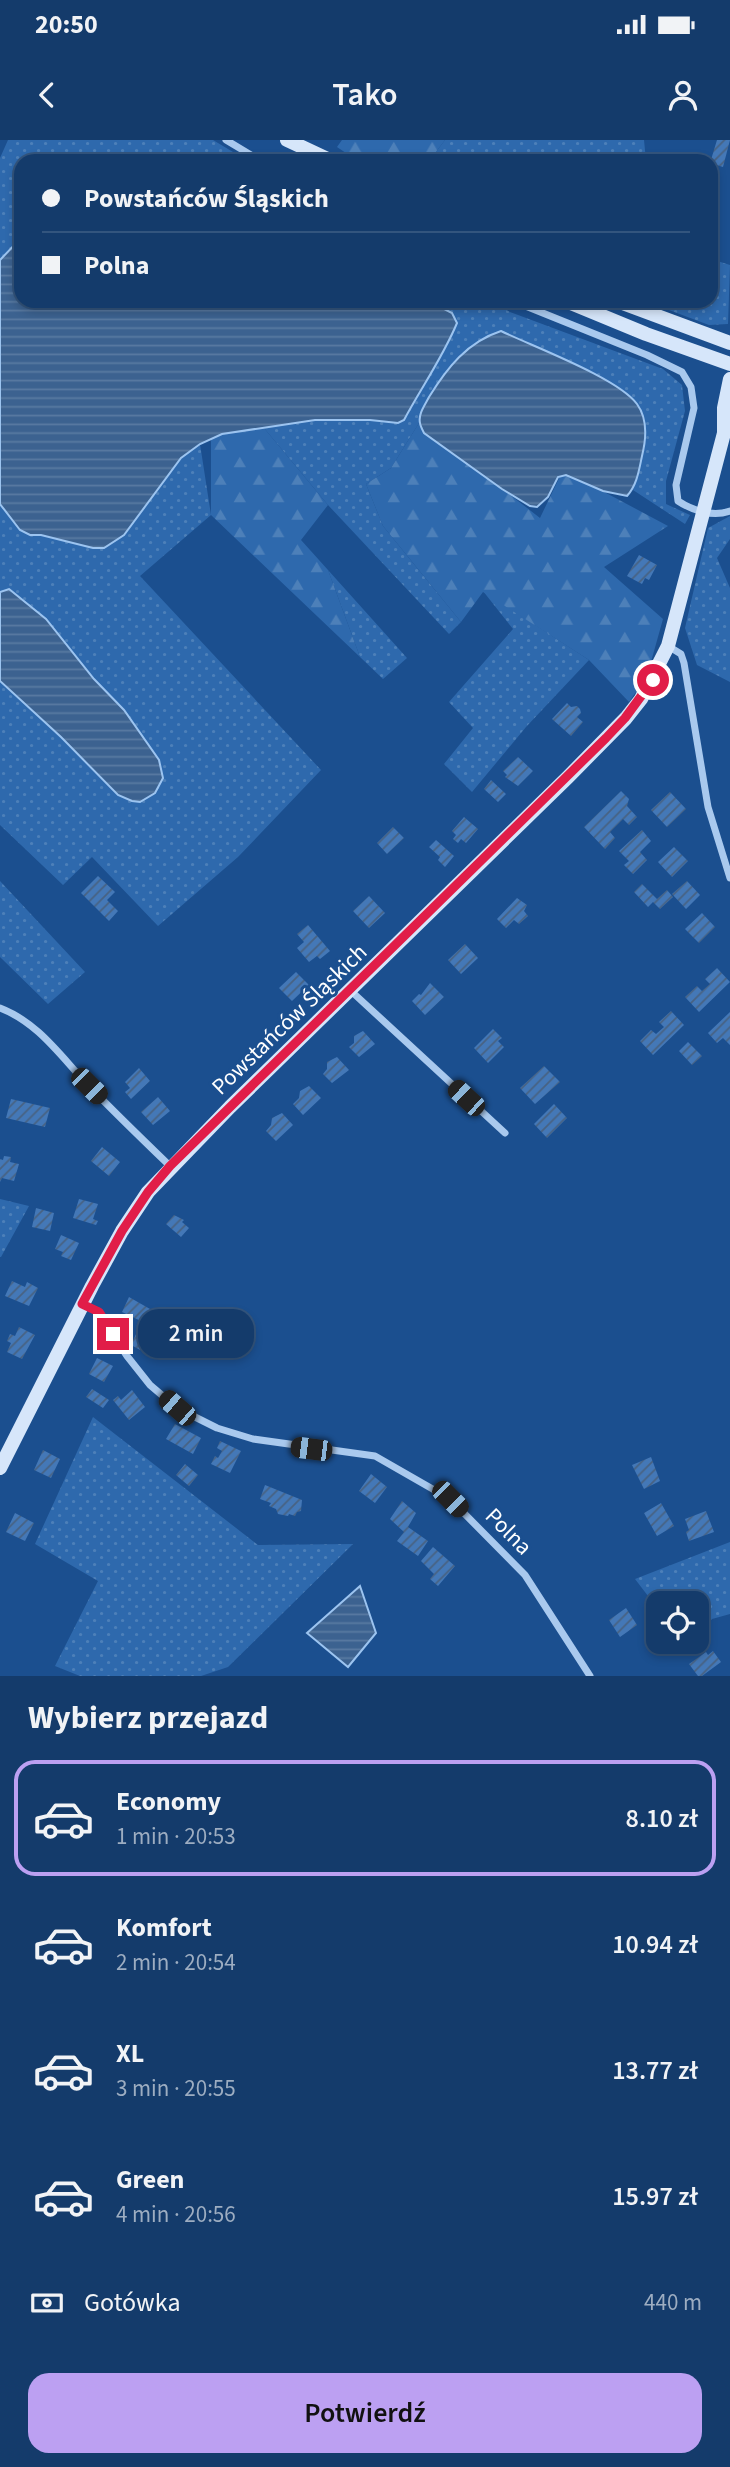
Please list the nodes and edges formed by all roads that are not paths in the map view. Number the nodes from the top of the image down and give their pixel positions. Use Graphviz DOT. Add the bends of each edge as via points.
graph roads {
  1 [pos="226,140"];
  2 [pos="286,140"];
  3 [pos="249,154"];
  4 [pos="301,154"];
  5 [pos="317,154"];
  6 [pos="530,308"];
  7 [pos="583,308"];
  8 [pos="636,308"];
  9 [pos="730,343"];
  10 [pos="730,364"];
  11 [pos="730,379"];
  12 [pos="727,427"];
  13 [pos="730,511"];
  14 [pos="704,512"];
  15 [pos="668,646"];
  16 [pos="730,878"];
  17 [pos="351,991"];
  18 [pos="0,1008"];
  19 [pos="505,1133"];
  20 [pos="170,1166"];
  21 [pos="82,1304"];
  22 [pos="4,1450"];
  23 [pos="0,1468"];
  24 [pos="590,1676"];
  1 -- 3 [label="street"];
  2 -- 4 [label="street"];
  2 -- 5 [label="street"];
  6 -- 14 [label="street" via="682,372 691,387 694,408 676,493 678,501"];
  7 -- 10 [label="street"];
  8 -- 9 [label="street"];
  11 -- 12 [label="street, Powstańców Śląskich" via="724,408"];
  12 -- 14 [label="street, Powstańców Śląskich"];
  13 -- 14 [label="street"];
  14 -- 15 [label="street, Powstańców Śląskich"];
  15 -- 16 [label="street" via="681,654 684,663 708,807"];
  15 -- 17 [label="street, Powstańców Śląskich" via="653,680 625,718"];
  17 -- 19 [label="street"];
  17 -- 20 [label="street, Powstańców Śląskich"];
  18 -- 20 [label="street" via="34,1026"];
  20 -- 21 [label="street, Powstańców Śląskich" via="122,1231"];
  21 -- 22 [label="street, Powstańców Śląskich"];
  21 -- 24 [label="street, Polna" via="99,1312 150,1385 177,1408 253,1439 375,1456 450,1499 525,1575"];
  22 -- 23 [label="street, Powstańców Śląskich"];
}
